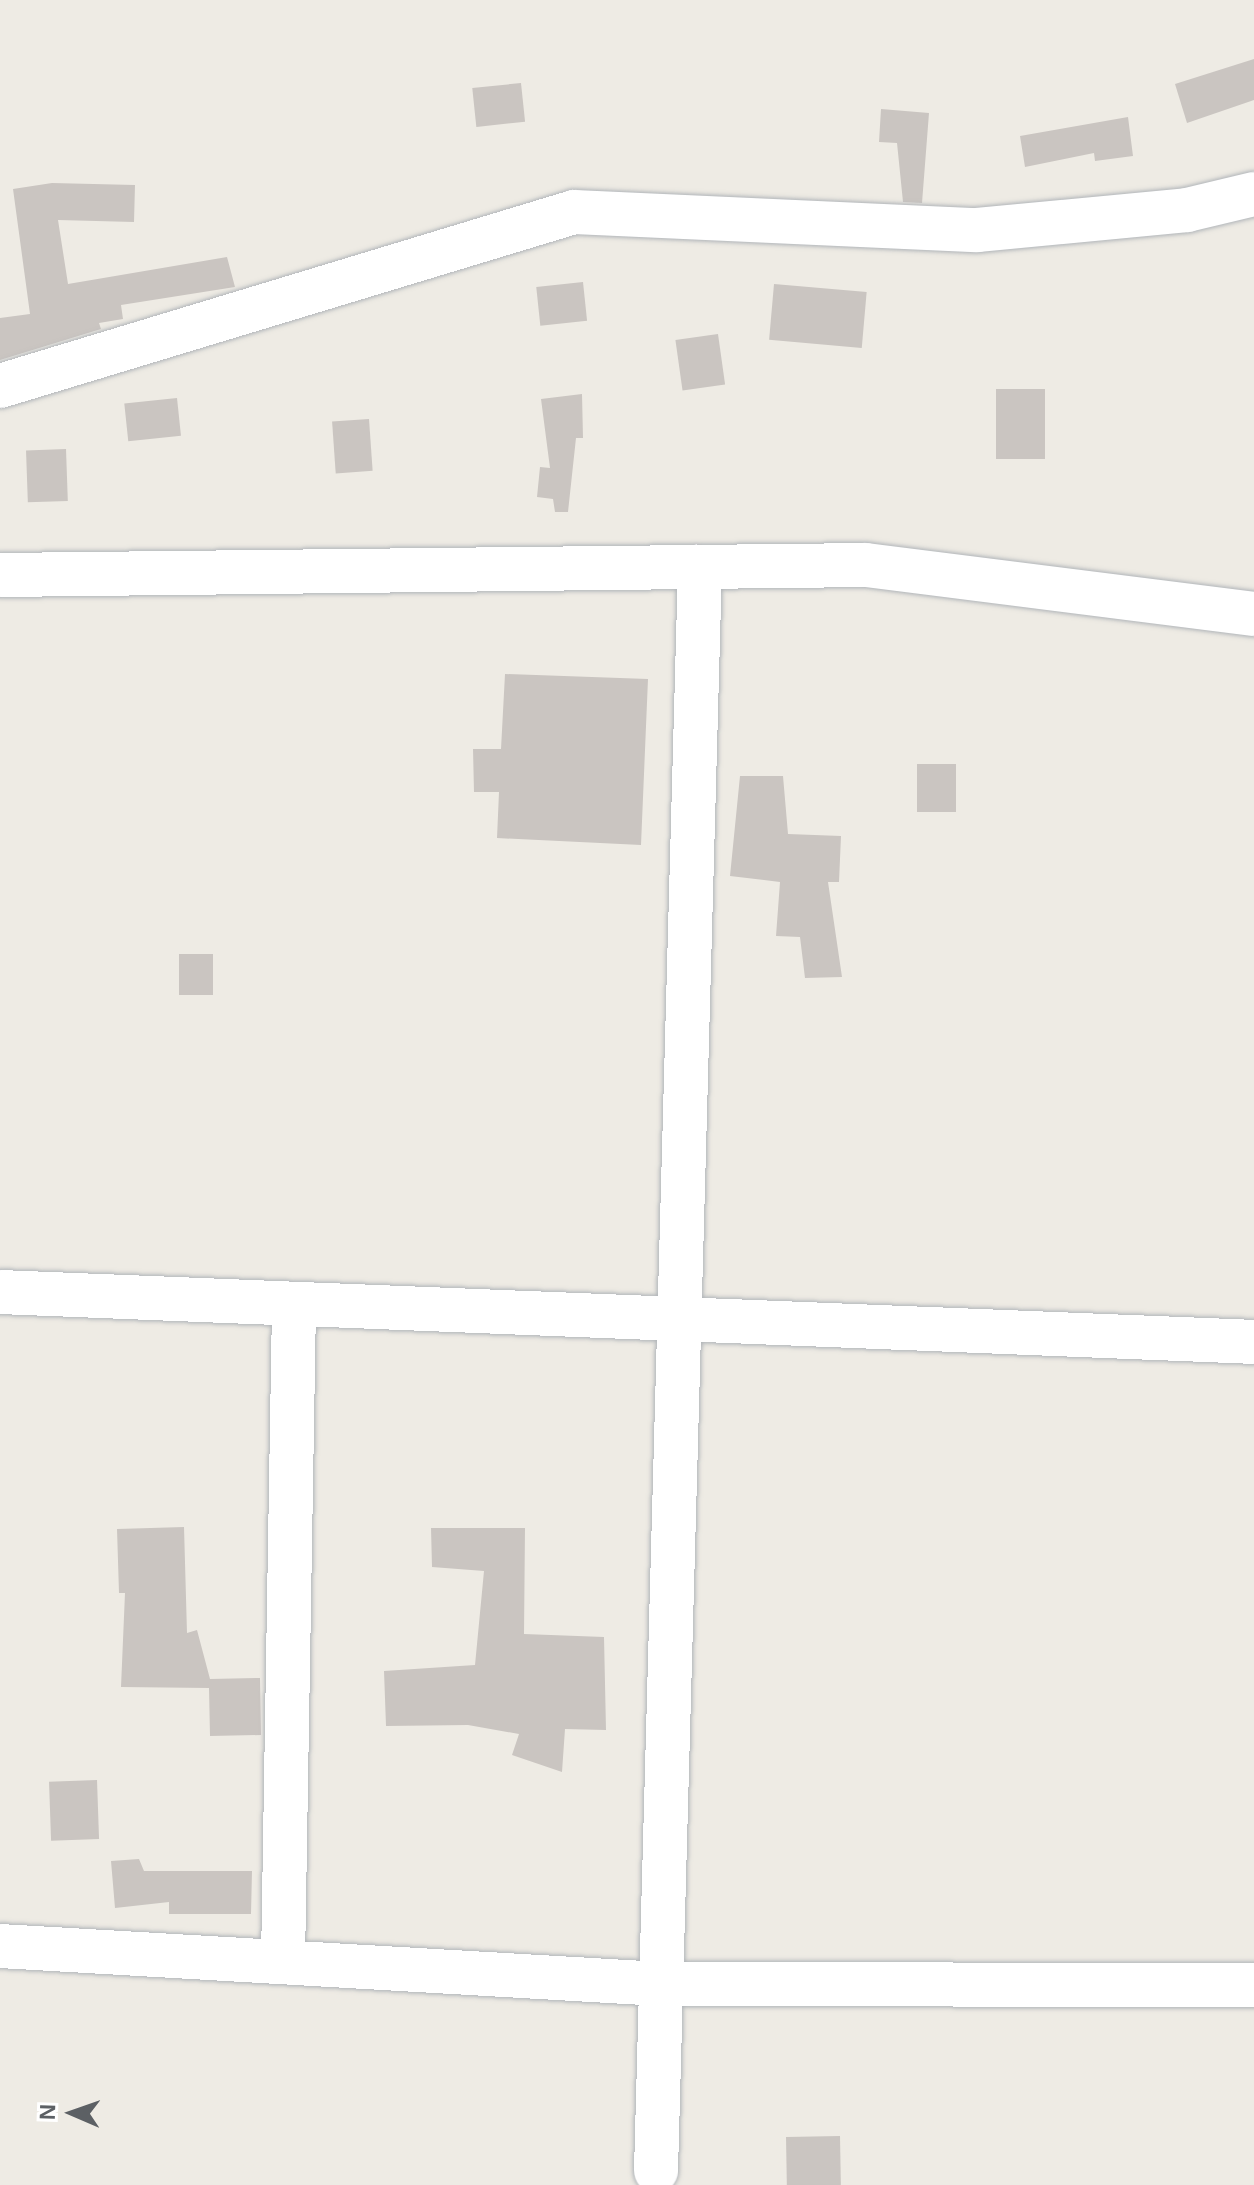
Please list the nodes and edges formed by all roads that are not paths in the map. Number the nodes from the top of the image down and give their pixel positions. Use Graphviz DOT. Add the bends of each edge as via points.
graph roads {
  1 [pos="1254,194"];
  2 [pos="0,386"];
  3 [pos="700,567"];
  4 [pos="0,575"];
  5 [pos="1254,614"];
  6 [pos="0,1292"];
  7 [pos="294,1304"];
  8 [pos="682,1321"];
  9 [pos="1254,1342"];
  10 [pos="0,1946"];
  11 [pos="283,1962"];
  12 [pos="661,1984"];
  13 [pos="1254,1985"];
  14 [pos="656,2171"];
  1 -- 2 [label="street" via="1187,210 977,230 574,212"];
  3 -- 4 [label="street"];
  3 -- 5 [label="street" via="866,565"];
  3 -- 8 [label="street"];
  6 -- 7 [label="street"];
  7 -- 8 [label="street"];
  7 -- 11 [label="street"];
  8 -- 9 [label="street"];
  8 -- 12 [label="street"];
  10 -- 11 [label="street"];
  11 -- 12 [label="street"];
  12 -- 13 [label="street"];
  12 -- 14 [label="street"];
}
